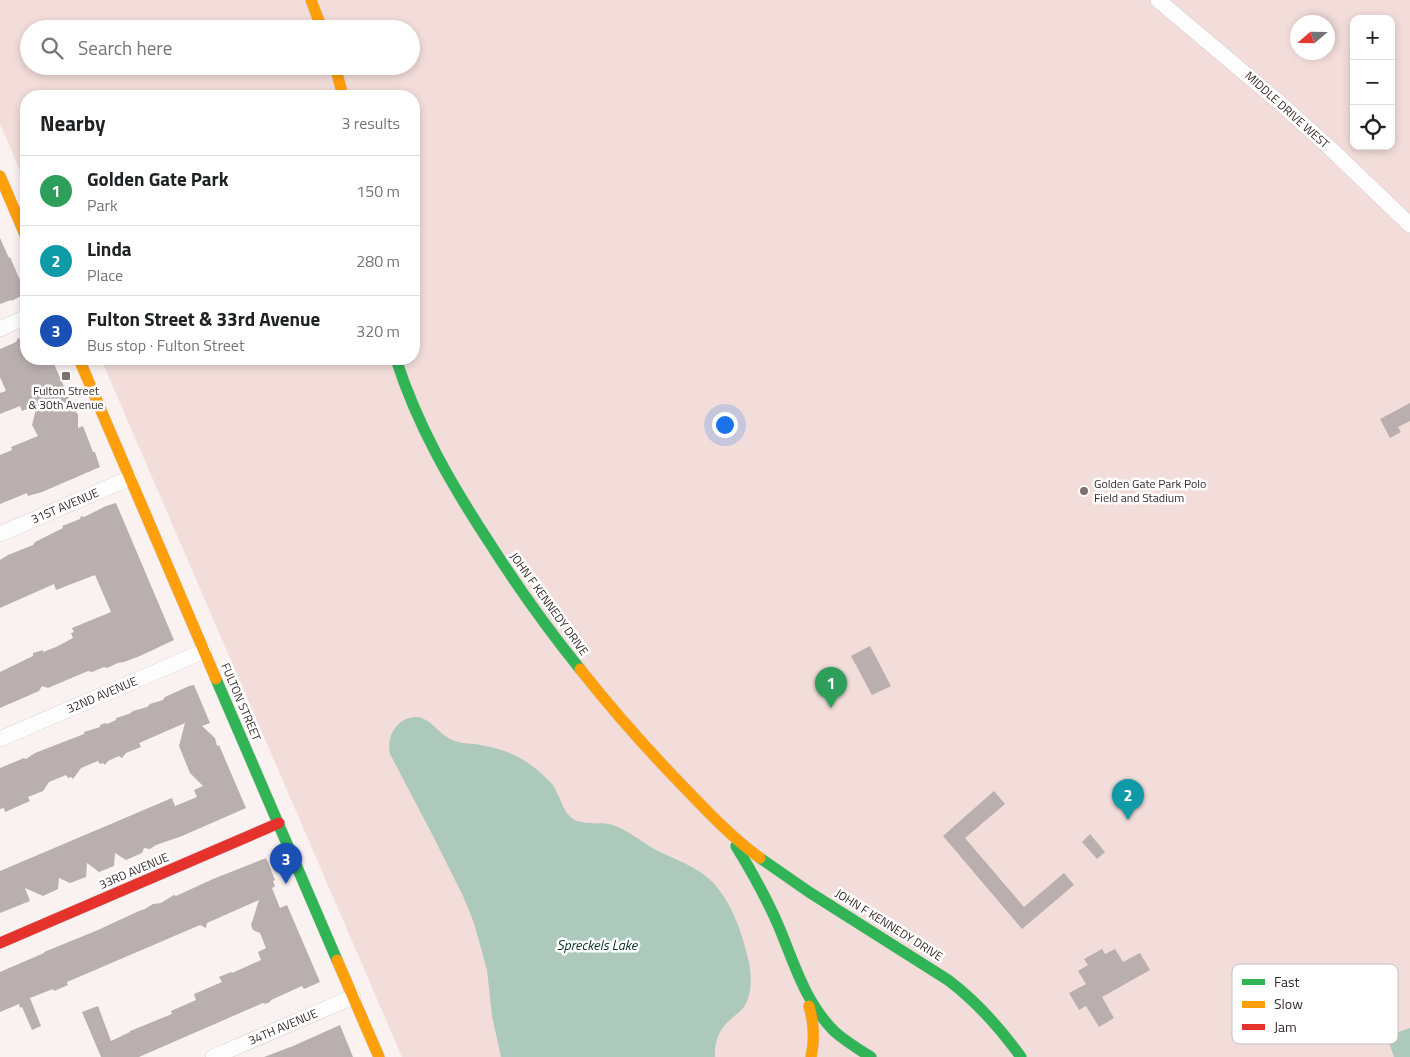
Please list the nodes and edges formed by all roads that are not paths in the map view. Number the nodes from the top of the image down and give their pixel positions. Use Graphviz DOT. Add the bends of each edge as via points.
graph roads {
  1 [pos="311,0"];
  2 [pos="1158,0"];
  3 [pos="319,20"];
  4 [pos="337,75"];
  5 [pos="341,90"];
  6 [pos="0,176"];
  7 [pos="20,223"];
  8 [pos="1410,225"];
  9 [pos="20,321"];
  10 [pos="0,329"];
  11 [pos="82,365"];
  12 [pos="398,365"];
  13 [pos="130,478"];
  14 [pos="0,534"];
  15 [pos="204,651"];
  16 [pos="0,739"];
  17 [pos="278,824"];
  18 [pos="728,833"];
  19 [pos="0,943"];
  20 [pos="801,984"];
  21 [pos="353,997"];
  22 [pos="213,1057"];
  23 [pos="379,1057"];
  24 [pos="811,1057"];
  25 [pos="872,1057"];
  26 [pos="1021,1057"];
  1 -- 3 [label="street"];
  2 -- 8 [label="street, MIDDLE DRIVE WEST" via="1287,108"];
  4 -- 5 [label="street"];
  6 -- 7 [label="street"];
  9 -- 10 [label="street"];
  11 -- 13 [label="street, FULTON STREET"];
  12 -- 18 [label="street, JOHN F KENNEDY DRIVE" via="421,428 445,472 535,611 614,711"];
  13 -- 14 [label="street, 31ST AVENUE"];
  13 -- 15 [label="street, FULTON STREET"];
  15 -- 16 [label="street, 32ND AVENUE"];
  15 -- 17 [label="street, FULTON STREET"];
  17 -- 19 [label="street, 33RD AVENUE"];
  17 -- 21 [label="street, FULTON STREET"];
  18 -- 20 [label="street, JOHN F KENNEDY DRIVE" via="771,909"];
  18 -- 26 [label="street, JOHN F KENNEDY DRIVE" via="779,873 953,984 987,1015"];
  20 -- 24 [label="street" via="814,1024"];
  20 -- 25 [label="street, JOHN F KENNEDY DRIVE" via="825,1023"];
  21 -- 22 [label="street, 34TH AVENUE"];
  21 -- 23 [label="street, FULTON STREET"];
}
